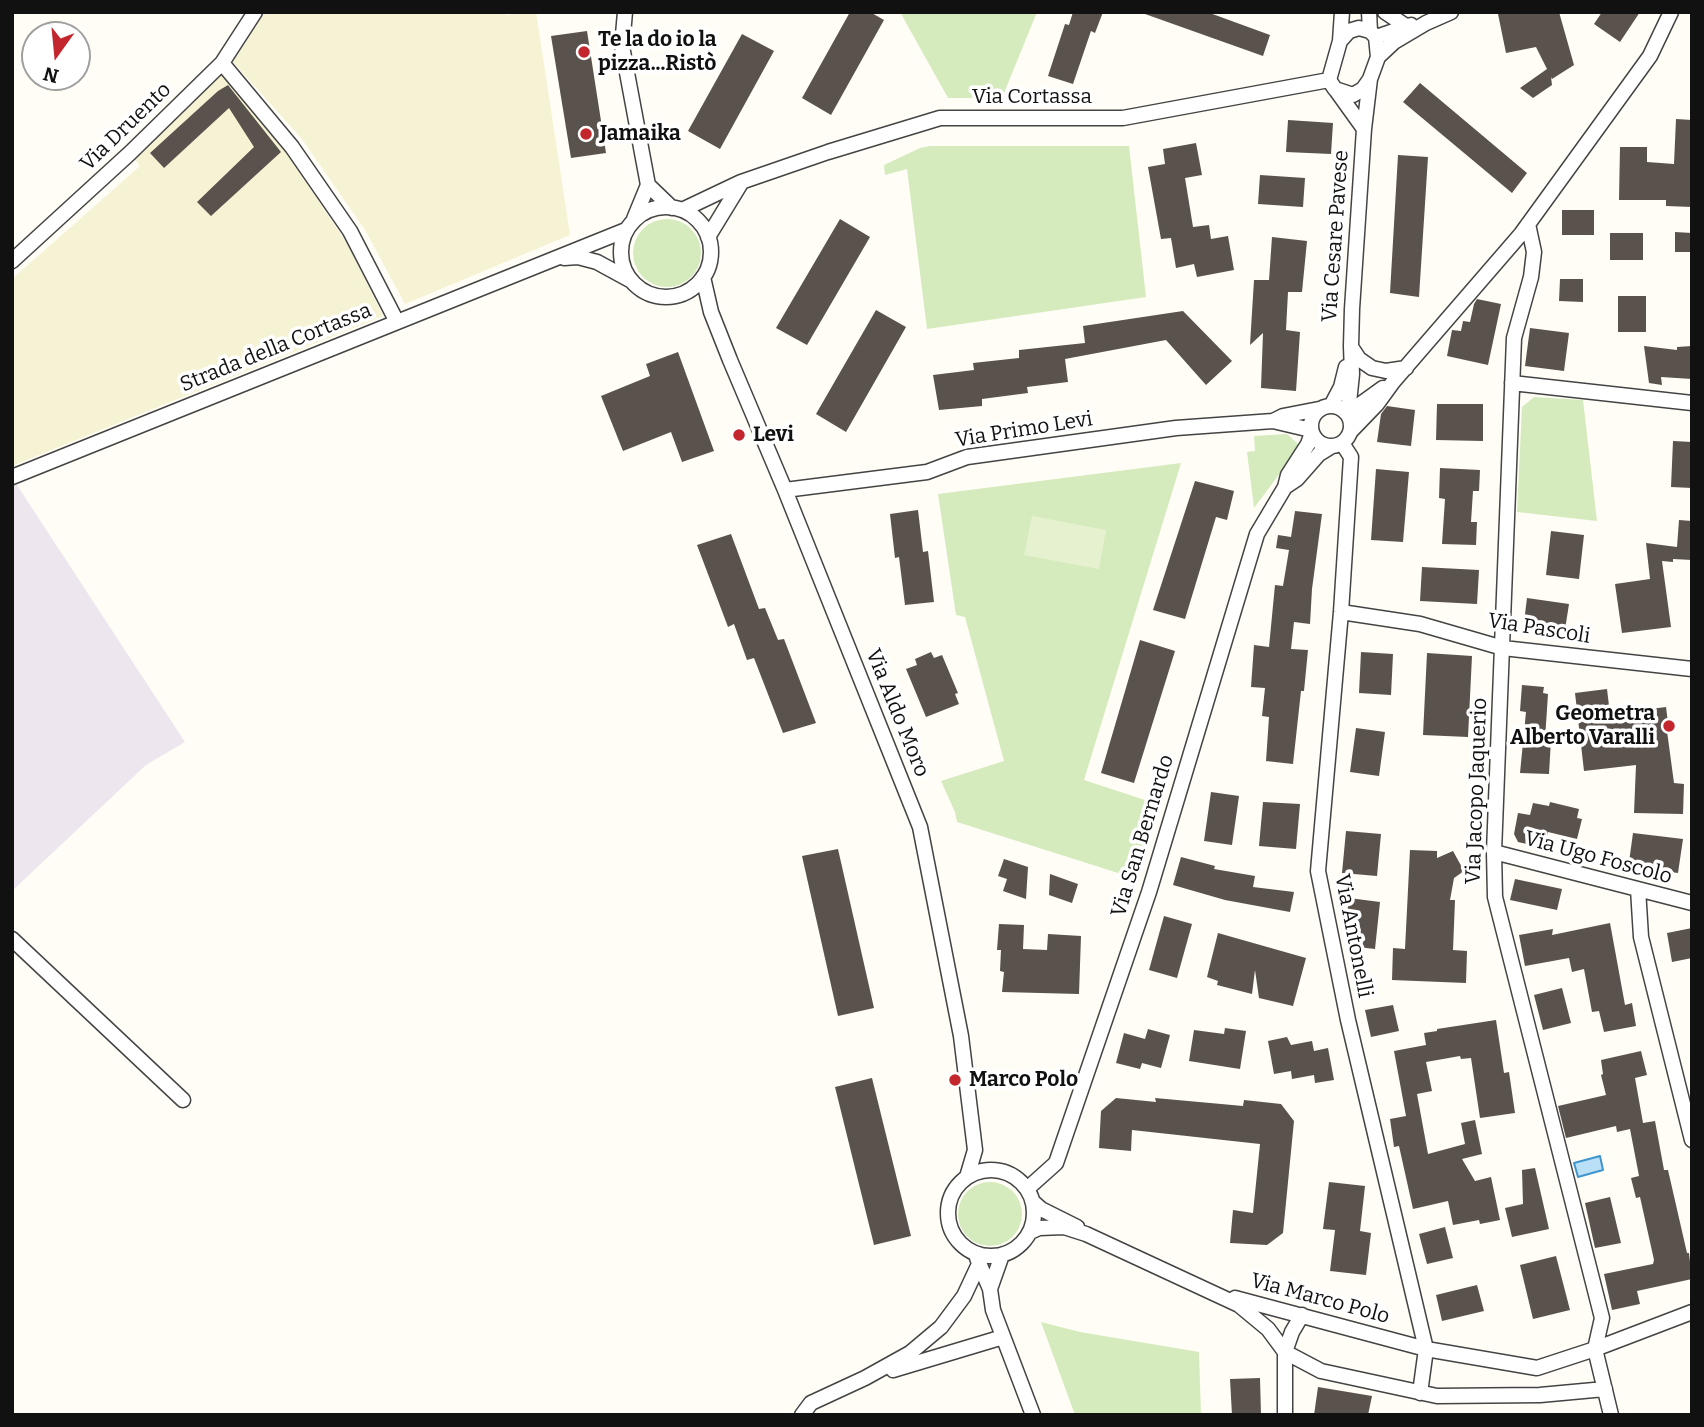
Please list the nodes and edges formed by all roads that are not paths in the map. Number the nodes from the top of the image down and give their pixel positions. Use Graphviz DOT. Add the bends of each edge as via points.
graph roads {
  1 [pos="255,12"];
  2 [pos="625,12"];
  3 [pos="1342,12"];
  4 [pos="1369,12"];
  5 [pos="1385,12"];
  6 [pos="1451,12"];
  7 [pos="1671,12"];
  8 [pos="1426,23"];
  9 [pos="1406,26"];
  10 [pos="1373,34"];
  11 [pos="1340,41"];
  12 [pos="1378,57"];
  13 [pos="222,63"];
  14 [pos="1370,79"];
  15 [pos="1332,84"];
  16 [pos="1364,129"];
  17 [pos="741,182"];
  18 [pos="648,185"];
  19 [pos="677,209"];
  20 [pos="1528,224"];
  21 [pos="630,225"];
  22 [pos="708,237"];
  23 [pos="556,258"];
  24 [pos="12,261"];
  25 [pos="703,277"];
  26 [pos="630,280"];
  27 [pos="685,293"];
  28 [pos="711,312"];
  29 [pos="397,322"];
  30 [pos="1350,346"];
  31 [pos="1406,368"];
  32 [pos="1392,382"];
  33 [pos="1512,383"];
  34 [pos="1692,403"];
  35 [pos="1336,410"];
  36 [pos="1273,421"];
  37 [pos="1311,431"];
  38 [pos="1341,440"];
  39 [pos="12,477"];
  40 [pos="1285,487"];
  41 [pos="785,490"];
  42 [pos="1341,612"];
  43 [pos="1503,648"];
  44 [pos="1692,669"];
  45 [pos="1494,852"];
  46 [pos="1638,889"];
  47 [pos="1692,903"];
  48 [pos="12,939"];
  49 [pos="183,1100"];
  50 [pos="1692,1140"];
  51 [pos="975,1150"];
  52 [pos="993,1170"];
  53 [pos="967,1177"];
  54 [pos="1030,1196"];
  55 [pos="1030,1232"];
  56 [pos="1086,1234"];
  57 [pos="1002,1255"];
  58 [pos="977,1259"];
  59 [pos="990,1289"];
  60 [pos="1204,1289"];
  61 [pos="1692,1312"];
  62 [pos="1303,1315"];
  63 [pos="1003,1338"];
  64 [pos="1426,1349"];
  65 [pos="1595,1349"];
  66 [pos="1285,1352"];
  67 [pos="865,1378"];
  68 [pos="1605,1390"];
  69 [pos="1420,1393"];
  70 [pos="802,1415"];
  71 [pos="1033,1415"];
  72 [pos="1284,1415"];
  73 [pos="1611,1415"];
  1 -- 13 [label="street, Via Druento"];
  2 -- 18 [label="street" via="622,46"];
  3 -- 11 [label="street"];
  4 -- 10 [label="street, Via Cesare Pavese"];
  5 -- 9 [label="street"];
  6 -- 8 [label="street"];
  7 -- 20 [label="street" via="1650,56"];
  8 -- 9 [label="street"];
  8 -- 12 [label="street"];
  9 -- 10 [label="street"];
  10 -- 11 [label="street" via="1359,28"];
  10 -- 12 [label="street, Via Cesare Pavese"];
  11 -- 15 [label="street"];
  12 -- 14 [label="street, Via Cesare Pavese"];
  13 -- 24 [label="street, Via Druento"];
  13 -- 29 [label="street" via="292,147 350,231"];
  14 -- 15 [label="street" via="1353,95"];
  14 -- 16 [label="street, Via Cesare Pavese"];
  15 -- 16 [label="street, Via Cesare Pavese"];
  15 -- 17 [label="street, Via Cortassa" via="1123,118 940,118"];
  16 -- 30 [label="street, Via Cesare Pavese"];
  17 -- 19 [label="street, Via Cortassa"];
  17 -- 22 [label="street"];
  18 -- 19 [label="street"];
  18 -- 21 [label="street"];
  19 -- 21 [label="street" via="651,209"];
  19 -- 22 [label="street" via="702,226"];
  20 -- 31 [label="street"];
  20 -- 33 [label="street, Via Jacopo Jaquerio" via="1534,252 1514,338"];
  21 -- 23 [label="street, Strada della Cortassa"];
  21 -- 26 [label="street" via="621,255"];
  22 -- 25 [label="street" via="710,262"];
  23 -- 26 [label="street" via="597,262"];
  23 -- 29 [label="street, Strada della Cortassa"];
  25 -- 27 [label="street"];
  25 -- 28 [label="street, Via Aldo Moro"];
  26 -- 27 [label="street" via="655,296"];
  27 -- 28 [label="street"];
  28 -- 41 [label="street, Via Aldo Moro"];
  29 -- 39 [label="street, Strada della Cortassa"];
  30 -- 31 [label="street" via="1372,368 1386,372"];
  30 -- 35 [label="street, Via Cesare Pavese" via="1349,403"];
  31 -- 32 [label="street"];
  32 -- 35 [label="street"];
  32 -- 38 [label="street, Via San Bernardo"];
  33 -- 34 [label="street"];
  33 -- 43 [label="street, Via Jacopo Jaquerio"];
  35 -- 36 [label="street, Via Primo Levi"];
  35 -- 37 [label="street" via="1312,417"];
  35 -- 38 [label="street" via="1351,425"];
  36 -- 37 [label="street, Via Primo Levi"];
  36 -- 41 [label="street, Via Primo Levi" via="1176,428 993,453 927,472"];
  37 -- 38 [label="street" via="1317,441"];
  37 -- 40 [label="street, Via San Bernardo"];
  38 -- 40 [label="street, Via San Bernardo"];
  38 -- 42 [label="street, Via Antonelli" via="1351,457"];
  40 -- 54 [label="street, Via San Bernardo" via="1257,534 1149,892 1056,1163"];
  41 -- 51 [label="street, Via Aldo Moro" via="920,827 961,1036"];
  42 -- 43 [label="street, Via Pascoli" via="1420,624"];
  42 -- 64 [label="street, Via Antonelli" via="1318,871 1348,1020"];
  43 -- 44 [label="street, Via Pascoli"];
  43 -- 45 [label="street, Via Jacopo Jaquerio"];
  45 -- 46 [label="street, Via Ugo Foscolo"];
  45 -- 65 [label="street, Via Jacopo Jaquerio" via="1495,897 1602,1318"];
  46 -- 47 [label="street, Via Ugo Foscolo"];
  46 -- 50 [label="street" via="1641,937"];
  48 -- 49 [label="street"];
  51 -- 52 [label="street"];
  51 -- 53 [label="street, Via Aldo Moro"];
  52 -- 53 [label="street"];
  52 -- 54 [label="street" via="1018,1179"];
  53 -- 58 [label="street" via="950,1198 948,1224 954,1237"];
  54 -- 55 [label="street" via="1034,1217"];
  54 -- 56 [label="street, Via Marco Polo" via="1041,1209"];
  55 -- 56 [label="street, Via Marco Polo" via="1064,1227"];
  55 -- 57 [label="street" via="1024,1242"];
  56 -- 60 [label="street, Via Marco Polo"];
  57 -- 58 [label="street"];
  57 -- 59 [label="street"];
  58 -- 59 [label="street"];
  58 -- 67 [label="street" via="964,1296 941,1327 910,1353"];
  59 -- 63 [label="street"];
  60 -- 62 [label="street, Via Marco Polo"];
  60 -- 66 [label="street, Via Marco Polo" via="1239,1305 1268,1329"];
  61 -- 65 [label="street, Via Marco Polo"];
  62 -- 64 [label="street, Via Marco Polo"];
  62 -- 66 [label="street"];
  63 -- 67 [label="street"];
  63 -- 71 [label="street"];
  64 -- 65 [label="street, Via Marco Polo" via="1537,1368"];
  64 -- 69 [label="street"];
  65 -- 68 [label="street"];
  66 -- 69 [label="street, Via Marco Polo" via="1321,1371"];
  66 -- 72 [label="street"];
  67 -- 70 [label="street" via="811,1403"];
  68 -- 69 [label="street, Via Marco Polo" via="1540,1395"];
  68 -- 73 [label="street"];
}
